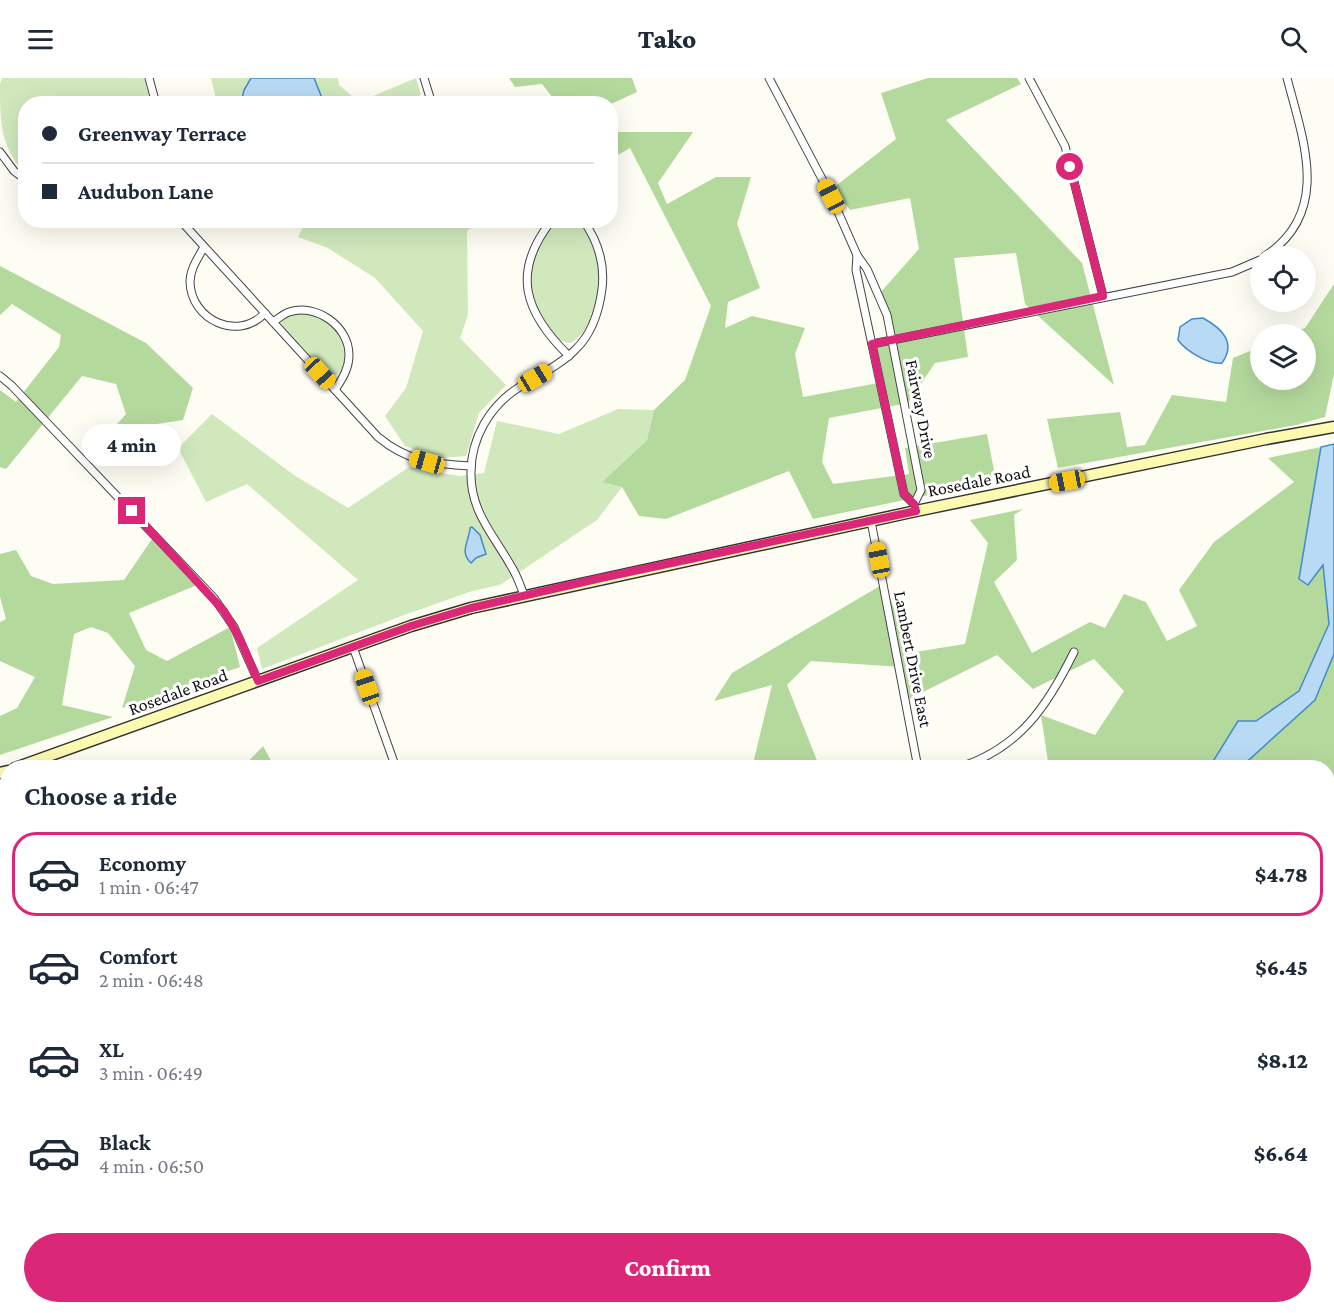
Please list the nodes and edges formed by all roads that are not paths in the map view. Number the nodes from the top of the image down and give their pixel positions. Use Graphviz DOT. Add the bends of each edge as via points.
graph roads {
  1 [pos="149,78"];
  2 [pos="424,78"];
  3 [pos="769,78"];
  4 [pos="1029,78"];
  5 [pos="1287,78"];
  6 [pos="154,96"];
  7 [pos="430,96"];
  8 [pos="1,157"];
  9 [pos="18,174"];
  10 [pos="187,228"];
  11 [pos="545,228"];
  12 [pos="587,228"];
  13 [pos="1278,246"];
  14 [pos="204,247"];
  15 [pos="856,255"];
  16 [pos="1250,264"];
  17 [pos="1103,296"];
  18 [pos="265,313"];
  19 [pos="273,322"];
  20 [pos="892,340"];
  21 [pos="872,344"];
  22 [pos="569,356"];
  23 [pos="0,376"];
  24 [pos="335,390"];
  25 [pos="1334,427"];
  26 [pos="471,466"];
  27 [pos="915,507"];
  28 [pos="871,521"];
  29 [pos="524,595"];
  30 [pos="353,647"];
  31 [pos="1074,652"];
  32 [pos="258,681"];
  33 [pos="37,760"];
  34 [pos="393,760"];
  35 [pos="916,760"];
  36 [pos="975,760"];
  1 -- 6 [label="street"];
  2 -- 7 [label="street"];
  3 -- 15 [label="street, Fairway Drive" via="831,196"];
  4 -- 17 [label="street" via="1065,146"];
  5 -- 13 [label="street" via="1307,157 1308,184 1296,222"];
  8 -- 9 [label="street"];
  10 -- 14 [label="street"];
  11 -- 22 [label="street" via="531,254 528,292 543,328"];
  12 -- 22 [label="street" via="601,258 601,300 585,339"];
  14 -- 18 [label="street"];
  14 -- 18 [label="street" via="190,282 201,311 217,323 235,328 250,324"];
  15 -- 20 [label="street, Fairway Drive" via="881,301"];
  15 -- 21 [label="street, Fairway Drive"];
  16 -- 17 [label="street" via="1232,272"];
  17 -- 20 [label="street"];
  18 -- 19 [label="street"];
  19 -- 24 [label="street"];
  19 -- 24 [label="street" via="299,310 317,312 334,322 346,338 350,356"];
  20 -- 21 [label="street"];
  20 -- 27 [label="street, Fairway Drive" via="921,490"];
  21 -- 27 [label="street, Fairway Drive" via="904,494"];
  22 -- 26 [label="street" via="497,406 478,436"];
  23 -- 32 [label="street" via="214,598 234,627"];
  24 -- 26 [label="street" via="378,437 400,453 427,462"];
  25 -- 27 [label="street, Rosedale Road"];
  26 -- 29 [label="street" via="471,488 478,513 512,567"];
  27 -- 28 [label="street, Rosedale Road"];
  28 -- 29 [label="street, Rosedale Road"];
  28 -- 35 [label="street, Lambert Drive East"];
  29 -- 30 [label="street, Rosedale Road" via="448,614"];
  30 -- 32 [label="street, Rosedale Road"];
  30 -- 34 [label="street"];
  31 -- 36 [label="street" via="1044,707 1024,729 997,750"];
  32 -- 33 [label="street, Rosedale Road"];
}
